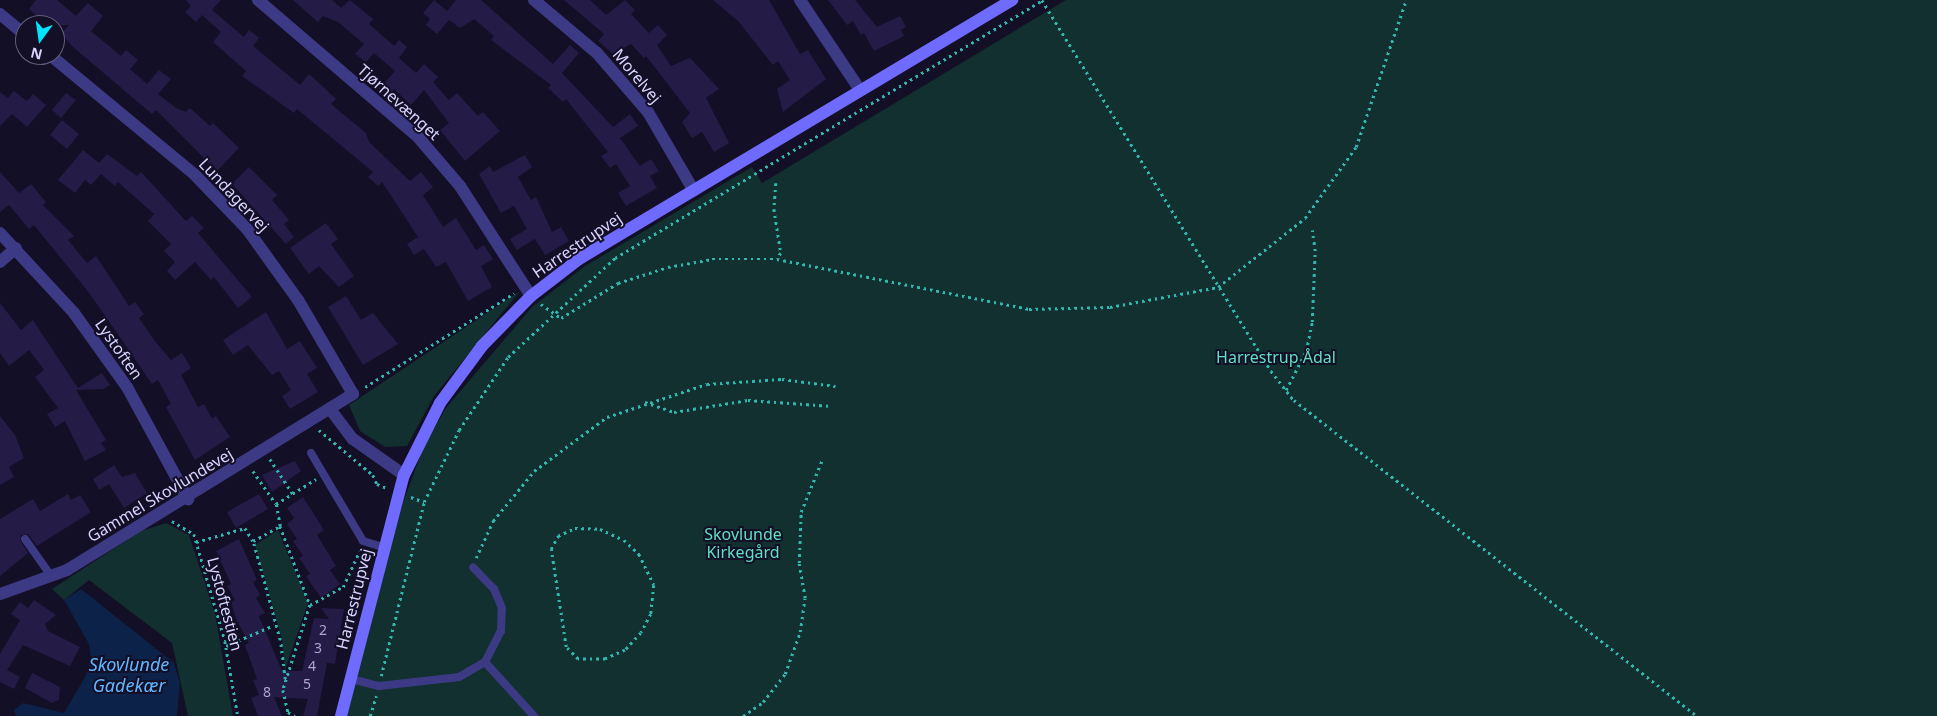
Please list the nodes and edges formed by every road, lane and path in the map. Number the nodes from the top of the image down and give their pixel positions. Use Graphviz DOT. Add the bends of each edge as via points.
graph roads {
  1 [pos="258,0"];
  2 [pos="534,0"];
  3 [pos="800,0"];
  4 [pos="1012,0"];
  5 [pos="1042,0"];
  6 [pos="1406,0"];
  7 [pos="0,14"];
  8 [pos="15,27"];
  9 [pos="62,65"];
  10 [pos="860,90"];
  11 [pos="776,183"];
  12 [pos="694,190"];
  13 [pos="1312,230"];
  14 [pos="0,233"];
  15 [pos="16,248"];
  16 [pos="777,259"];
  17 [pos="0,262"];
  18 [pos="1218,287"];
  19 [pos="528,291"];
  20 [pos="551,314"];
  21 [pos="836,386"];
  22 [pos="1286,390"];
  23 [pos="353,394"];
  24 [pos="644,402"];
  25 [pos="832,406"];
  26 [pos="330,408"];
  27 [pos="309,423"];
  28 [pos="265,450"];
  29 [pos="311,453"];
  30 [pos="822,460"];
  31 [pos="247,462"];
  32 [pos="324,474"];
  33 [pos="404,475"];
  34 [pos="398,492"];
  35 [pos="293,494"];
  36 [pos="188,499"];
  37 [pos="424,502"];
  38 [pos="276,504"];
  39 [pos="166,511"];
  40 [pos="280,526"];
  41 [pos="26,539"];
  42 [pos="253,541"];
  43 [pos="363,541"];
  44 [pos="196,542"];
  45 [pos="383,547"];
  46 [pos="473,567"];
  47 [pos="51,576"];
  48 [pos="0,594"];
  49 [pos="310,604"];
  50 [pos="274,625"];
  51 [pos="226,646"];
  52 [pos="566,647"];
  53 [pos="485,662"];
  54 [pos="285,679"];
  55 [pos="351,679"];
  56 [pos="379,686"];
  57 [pos="238,716"];
  58 [pos="295,716"];
  59 [pos="341,716"];
  60 [pos="370,716"];
  61 [pos="534,716"];
  62 [pos="743,716"];
  63 [pos="1697,716"];
  1 -- 19 [label="street, Tjørnevænget" via="418,137 460,186"];
  2 -- 12 [label="street, Morelvej" via="597,54 648,112"];
  3 -- 10 [label="street"];
  4 -- 10 [label="street, Harrestrupvej"];
  5 -- 18 [label="path"];
  5 -- 20 [label="path" via="615,258"];
  6 -- 18 [label="path" via="1356,147 1305,218"];
  7 -- 8 [label="street"];
  9 -- 23 [label="street, Lundagervej" via="194,174 247,229 298,300"];
  10 -- 12 [label="street, Harrestrupvej"];
  11 -- 16 [label="path" via="774,209 781,253"];
  12 -- 19 [label="street, Harrestrupvej"];
  13 -- 22 [label="path" via="1315,251 1312,322 1306,351"];
  14 -- 15 [label="street, Lystoften"];
  15 -- 17 [label="street"];
  15 -- 36 [label="street, Lystoften" via="74,313 127,387"];
  16 -- 18 [label="path" via="1029,309 1110,307"];
  16 -- 20 [label="path" via="712,259 668,267 618,283 560,318"];
  18 -- 22 [label="path"];
  19 -- 23 [label="path"];
  19 -- 33 [label="street, Harrestrupvej" via="440,403"];
  20 -- 37 [label="path" via="508,356 479,396"];
  21 -- 24 [label="path" via="745,379 690,388"];
  22 -- 63 [label="path"];
  23 -- 26 [label="street, Gammel Skovlundevej"];
  24 -- 25 [label="path" via="674,412 748,400"];
  24 -- 46 [label="path" via="593,425 534,471 493,521"];
  26 -- 27 [label="street, Gammel Skovlundevej"];
  26 -- 33 [label="street" via="353,439"];
  27 -- 28 [label="street, Gammel Skovlundevej"];
  27 -- 34 [label="path" via="373,475 377,484"];
  28 -- 31 [label="street, Gammel Skovlundevej"];
  28 -- 35 [label="path"];
  29 -- 32 [label="lane"];
  30 -- 62 [label="path" via="801,512 799,563 805,598 800,632 785,674 762,702"];
  31 -- 36 [label="street, Gammel Skovlundevej"];
  31 -- 38 [label="path"];
  32 -- 35 [label="path"];
  32 -- 43 [label="lane"];
  33 -- 34 [label="street, Harrestrupvej"];
  34 -- 37 [label="path"];
  34 -- 45 [label="street, Harrestrupvej"];
  35 -- 38 [label="path"];
  36 -- 39 [label="street, Gammel Skovlundevej"];
  37 -- 56 [label="path"];
  38 -- 40 [label="path"];
  39 -- 44 [label="path, Lystoftestien" via="173,522 194,534"];
  39 -- 47 [label="street, Gammel Skovlundevej"];
  40 -- 42 [label="path"];
  40 -- 49 [label="path"];
  41 -- 47 [label="lane"];
  42 -- 44 [label="path" via="245,528"];
  42 -- 50 [label="path"];
  43 -- 45 [label="lane"];
  43 -- 49 [label="path" via="353,573 343,586"];
  44 -- 51 [label="path, Lystoftestien"];
  45 -- 55 [label="street, Harrestrupvej"];
  46 -- 53 [label="lane" via="494,589 502,608 500,631"];
  47 -- 48 [label="street, Gammel Skovlundevej"];
  49 -- 54 [label="path"];
  50 -- 51 [label="path"];
  50 -- 54 [label="path"];
  51 -- 57 [label="path, Lystoftestien"];
  52 -- 52 [label="path" via="552,544 561,533 575,528 609,532 633,547 648,569 654,593 651,614 638,637 616,655 584,661 574,657"];
  53 -- 56 [label="lane" via="459,676"];
  53 -- 61 [label="lane"];
  54 -- 58 [label="path" via="288,712"];
  55 -- 56 [label="lane"];
  55 -- 59 [label="street, Harrestrupvej"];
  56 -- 60 [label="path"];
}
